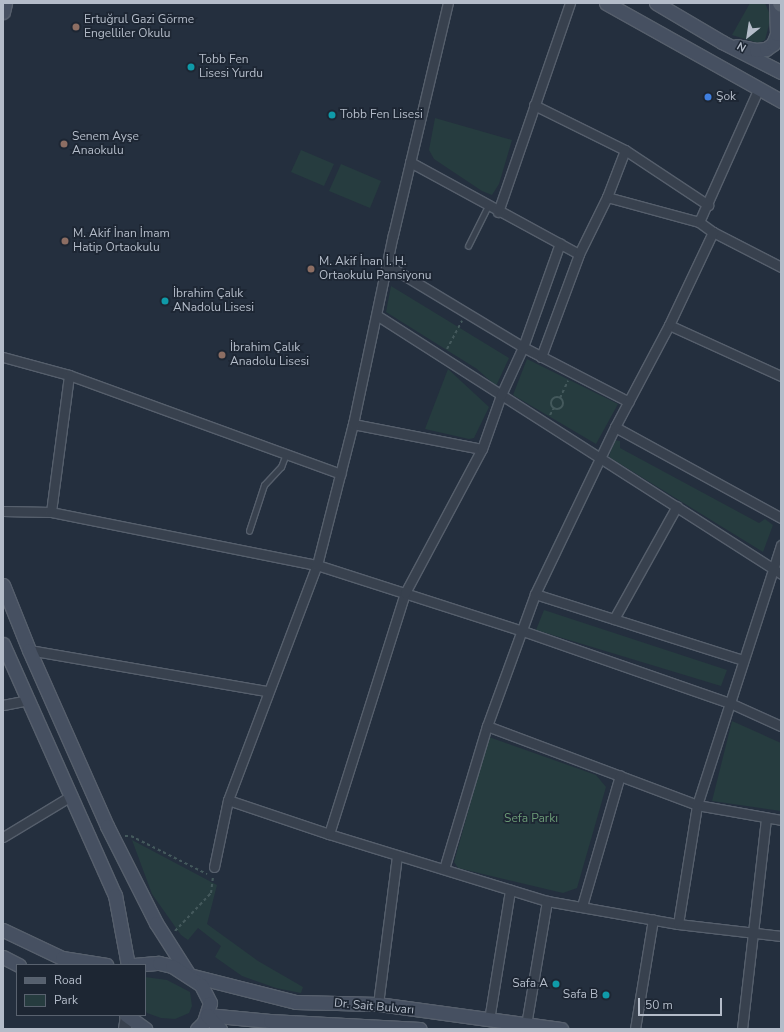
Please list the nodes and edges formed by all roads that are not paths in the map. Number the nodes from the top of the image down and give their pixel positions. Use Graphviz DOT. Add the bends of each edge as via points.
graph roads {
  1 [pos="5,3"];
  2 [pos="448,3"];
  3 [pos="570,3"];
  4 [pos="606,3"];
  5 [pos="656,3"];
  6 [pos="776,3"];
  7 [pos="3,12"];
  8 [pos="722,42"];
  9 [pos="781,72"];
  10 [pos="759,88"];
  11 [pos="781,101"];
  12 [pos="534,105"];
  13 [pos="625,150"];
  14 [pos="410,162"];
  15 [pos="607,197"];
  16 [pos="488,206"];
  17 [pos="708,206"];
  18 [pos="498,212"];
  19 [pos="699,222"];
  20 [pos="713,232"];
  21 [pos="560,243"];
  22 [pos="468,246"];
  23 [pos="579,254"];
  24 [pos="386,265"];
  25 [pos="781,268"];
  26 [pos="378,316"];
  27 [pos="669,325"];
  28 [pos="523,347"];
  29 [pos="3,357"];
  30 [pos="541,357"];
  31 [pos="69,375"];
  32 [pos="781,376"];
  33 [pos="501,395"];
  34 [pos="629,402"];
  35 [pos="353,424"];
  36 [pos="615,427"];
  37 [pos="482,449"];
  38 [pos="286,454"];
  39 [pos="601,459"];
  40 [pos="341,474"];
  41 [pos="678,506"];
  42 [pos="3,511"];
  43 [pos="51,512"];
  44 [pos="781,518"];
  45 [pos="249,531"];
  46 [pos="781,545"];
  47 [pos="316,565"];
  48 [pos="772,568"];
  49 [pos="781,574"];
  50 [pos="3,585"];
  51 [pos="406,593"];
  52 [pos="535,594"];
  53 [pos="614,619"];
  54 [pos="520,630"];
  55 [pos="3,644"];
  56 [pos="29,650"];
  57 [pos="743,660"];
  58 [pos="267,691"];
  59 [pos="29,700"];
  60 [pos="730,703"];
  61 [pos="3,705"];
  62 [pos="487,726"];
  63 [pos="781,726"];
  64 [pos="620,775"];
  65 [pos="71,796"];
  66 [pos="228,800"];
  67 [pos="697,806"];
  68 [pos="766,818"];
  69 [pos="781,820"];
  70 [pos="329,834"];
  71 [pos="3,837"];
  72 [pos="397,856"];
  73 [pos="214,867"];
  74 [pos="444,869"];
  75 [pos="510,890"];
  76 [pos="547,902"];
  77 [pos="582,906"];
  78 [pos="653,919"];
  79 [pos="678,924"];
  80 [pos="3,930"];
  81 [pos="753,935"];
  82 [pos="781,936"];
  83 [pos="3,957"];
  84 [pos="17,964"];
  85 [pos="100,964"];
  86 [pos="128,964"];
  87 [pos="146,964"];
  88 [pos="189,975"];
  89 [pos="378,1004"];
  90 [pos="207,1015"];
  91 [pos="125,1019"];
  92 [pos="489,1020"];
  93 [pos="269,1025"];
  94 [pos="526,1025"];
  95 [pos="310,1026"];
  96 [pos="145,1029"];
  97 [pos="197,1029"];
  98 [pos="220,1029"];
  99 [pos="420,1029"];
  100 [pos="561,1029"];
  101 [pos="635,1029"];
  102 [pos="742,1029"];
  1 -- 7 [label="main road"];
  2 -- 14 [label="street"];
  3 -- 12 [label="street"];
  4 -- 10 [label="main road"];
  5 -- 8 [label="main road"];
  6 -- 8 [label="main road" via="777,34 773,44 766,49 756,50"];
  8 -- 9 [label="main road"];
  10 -- 11 [label="main road"];
  10 -- 17 [label="street"];
  12 -- 13 [label="street"];
  12 -- 18 [label="street"];
  13 -- 15 [label="street"];
  13 -- 17 [label="street"];
  14 -- 16 [label="street"];
  14 -- 24 [label="street"];
  15 -- 19 [label="street"];
  15 -- 23 [label="street"];
  16 -- 18 [label="street"];
  16 -- 22 [label="lane"];
  17 -- 19 [label="street"];
  18 -- 21 [label="street"];
  19 -- 20 [label="street"];
  20 -- 25 [label="street"];
  20 -- 27 [label="street"];
  21 -- 23 [label="street"];
  21 -- 28 [label="street"];
  23 -- 30 [label="street"];
  24 -- 26 [label="street"];
  24 -- 28 [label="street"];
  26 -- 33 [label="street"];
  26 -- 35 [label="street"];
  27 -- 32 [label="street"];
  27 -- 34 [label="street"];
  28 -- 30 [label="street"];
  28 -- 33 [label="street"];
  29 -- 31 [label="street"];
  30 -- 34 [label="street"];
  31 -- 38 [label="street"];
  31 -- 43 [label="street"];
  33 -- 37 [label="street"];
  33 -- 39 [label="street"];
  34 -- 36 [label="street"];
  35 -- 37 [label="street"];
  35 -- 40 [label="street"];
  36 -- 39 [label="street"];
  36 -- 44 [label="street"];
  37 -- 51 [label="street"];
  38 -- 40 [label="street"];
  38 -- 45 [label="lane" via="282,467 264,484"];
  39 -- 41 [label="street"];
  39 -- 52 [label="street"];
  40 -- 47 [label="street"];
  41 -- 48 [label="street"];
  41 -- 53 [label="street"];
  42 -- 43 [label="street"];
  43 -- 47 [label="street"];
  46 -- 48 [label="street"];
  47 -- 51 [label="street"];
  47 -- 58 [label="street"];
  48 -- 49 [label="street"];
  48 -- 57 [label="street"];
  50 -- 56 [label="main road"];
  51 -- 54 [label="street"];
  51 -- 70 [label="street"];
  52 -- 53 [label="street"];
  52 -- 54 [label="street"];
  53 -- 57 [label="street"];
  54 -- 60 [label="street"];
  54 -- 62 [label="street"];
  55 -- 59 [label="main road"];
  56 -- 58 [label="street"];
  56 -- 88 [label="main road" via="113,836 167,940"];
  57 -- 60 [label="street"];
  58 -- 66 [label="street"];
  59 -- 61 [label="street"];
  59 -- 65 [label="main road"];
  60 -- 63 [label="street"];
  60 -- 67 [label="street"];
  62 -- 64 [label="street"];
  62 -- 74 [label="street"];
  64 -- 67 [label="street"];
  64 -- 77 [label="street"];
  65 -- 71 [label="street"];
  65 -- 86 [label="main road" via="115,895"];
  66 -- 70 [label="street"];
  66 -- 73 [label="street"];
  67 -- 68 [label="street"];
  67 -- 79 [label="street"];
  68 -- 69 [label="street"];
  68 -- 81 [label="street"];
  70 -- 72 [label="street"];
  72 -- 74 [label="street"];
  72 -- 89 [label="street"];
  74 -- 75 [label="street"];
  75 -- 76 [label="street"];
  75 -- 92 [label="street"];
  76 -- 77 [label="street"];
  76 -- 94 [label="street"];
  77 -- 78 [label="street"];
  78 -- 79 [label="street"];
  78 -- 101 [label="street"];
  79 -- 81 [label="street"];
  80 -- 85 [label="main road" via="62,958"];
  81 -- 82 [label="street"];
  81 -- 102 [label="street"];
  83 -- 84 [label="main road"];
  87 -- 88 [label="main road, Dr. Sait Bulvarı" via="159,963"];
  88 -- 89 [label="main road, Dr. Sait Bulvarı" via="296,1002"];
  88 -- 90 [label="main road" via="206,992 210,1003"];
  89 -- 92 [label="main road, Dr. Sait Bulvarı"];
  90 -- 93 [label="main road, Dr. Sait Bulvarı"];
  90 -- 97 [label="main road"];
  90 -- 98 [label="main road"];
  91 -- 96 [label="main road"];
  92 -- 94 [label="main road, Dr. Sait Bulvarı"];
  93 -- 95 [label="main road, Dr. Sait Bulvarı"];
  94 -- 100 [label="main road, Dr. Sait Bulvarı"];
  95 -- 99 [label="main road, Dr. Sait Bulvarı"];
}
